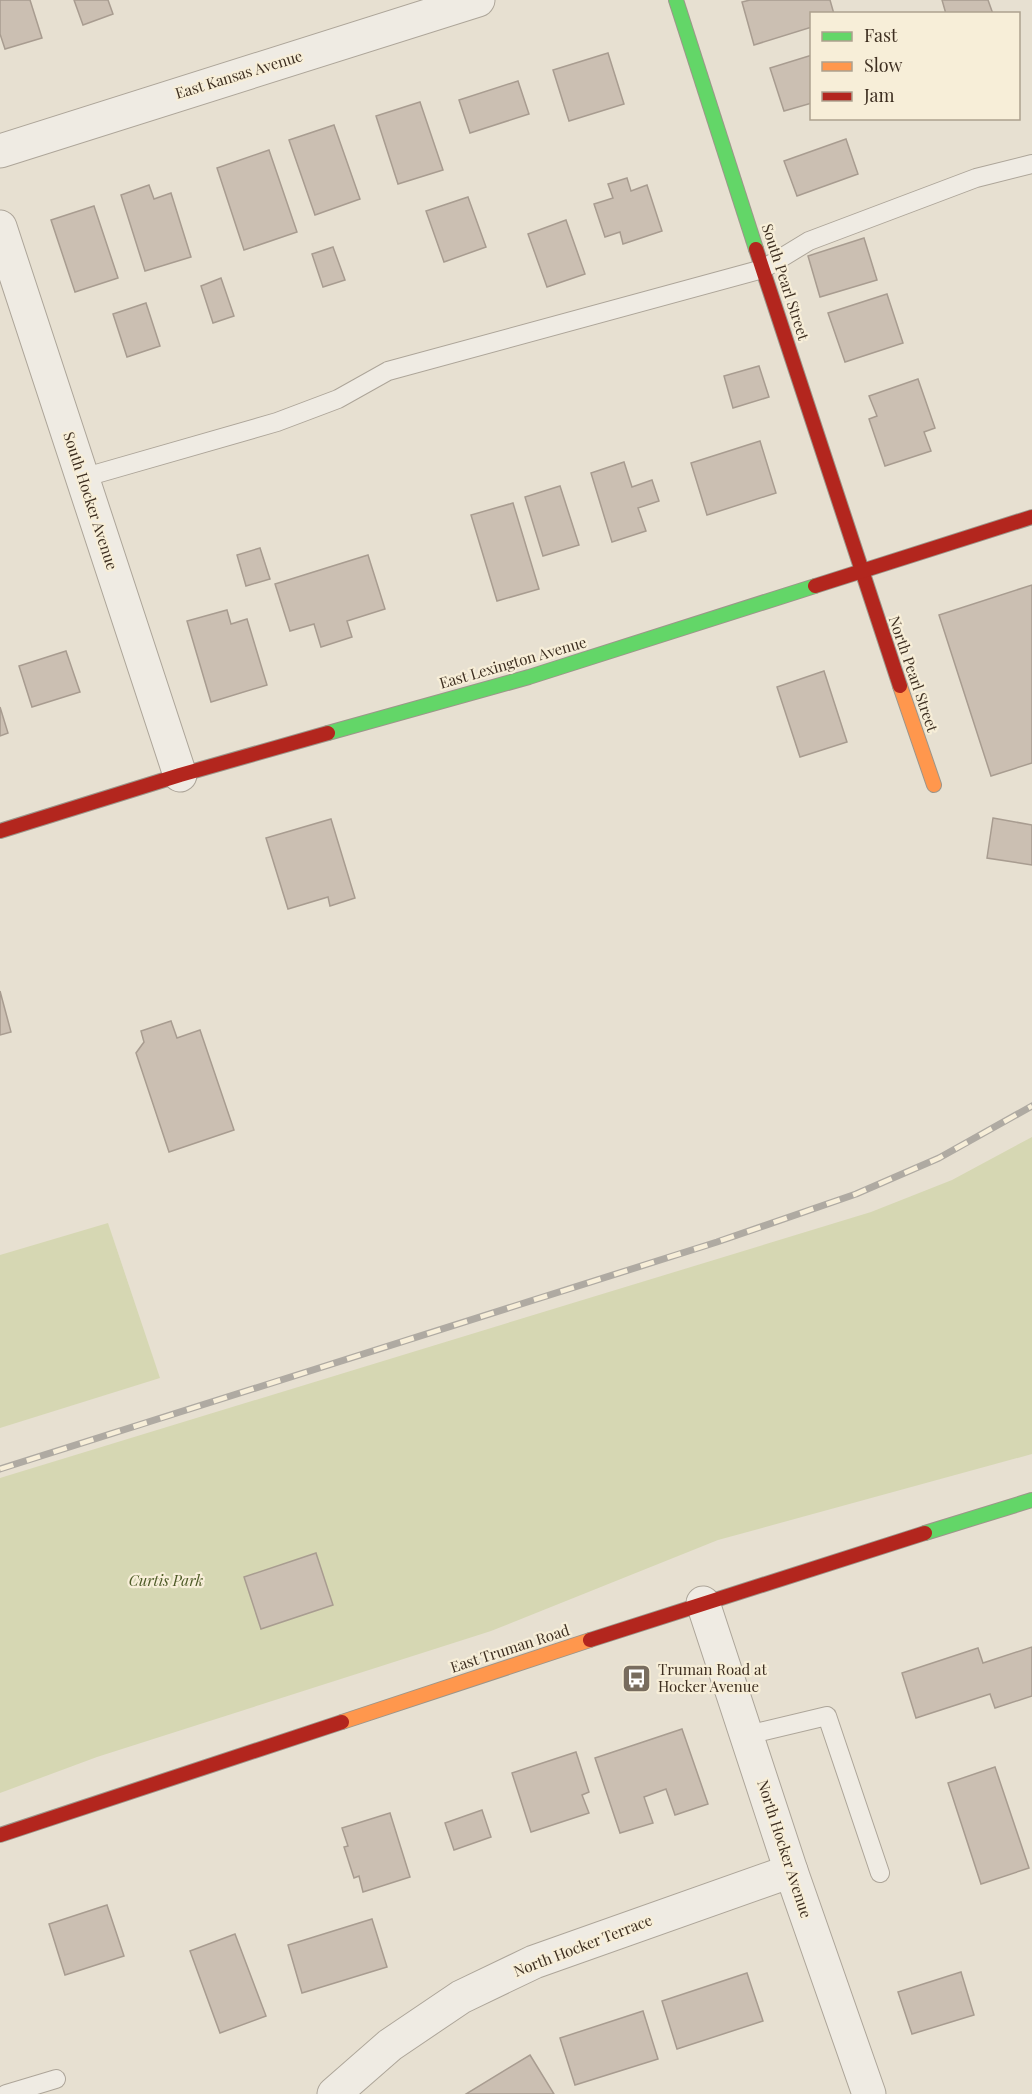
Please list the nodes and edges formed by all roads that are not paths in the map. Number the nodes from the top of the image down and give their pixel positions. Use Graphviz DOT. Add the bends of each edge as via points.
graph roads {
  1 [pos="478,0"];
  2 [pos="676,0"];
  3 [pos="0,151"];
  4 [pos="1032,164"];
  5 [pos="0,227"];
  6 [pos="763,269"];
  7 [pos="82,478"];
  8 [pos="1032,517"];
  9 [pos="861,573"];
  10 [pos="180,775"];
  11 [pos="934,785"];
  12 [pos="0,831"];
  13 [pos="1032,1500"];
  14 [pos="703,1603"];
  15 [pos="747,1736"];
  16 [pos="0,1835"];
  17 [pos="790,1871"];
  18 [pos="880,1873"];
  19 [pos="56,2079"];
  20 [pos="6,2094"];
  21 [pos="334,2094"];
  22 [pos="869,2094"];
  1 -- 3 [label="street, East Kansas Avenue"];
  2 -- 6 [label="street, South Pearl Street"];
  4 -- 6 [label="lane" via="976,178 809,241"];
  5 -- 7 [label="street, South Hocker Avenue"];
  6 -- 7 [label="lane" via="388,371 338,399 277,422"];
  6 -- 9 [label="street, South Pearl Street"];
  7 -- 10 [label="street, South Hocker Avenue"];
  8 -- 9 [label="street, East Lexington Avenue"];
  9 -- 10 [label="street, East Lexington Avenue" via="529,677"];
  9 -- 11 [label="street, North Pearl Street"];
  10 -- 12 [label="street, East Lexington Avenue"];
  13 -- 14 [label="street, East Truman Road"];
  14 -- 15 [label="street, North Hocker Avenue"];
  14 -- 16 [label="street, East Truman Road"];
  15 -- 17 [label="street, North Hocker Avenue"];
  15 -- 18 [label="lane" via="827,1716"];
  17 -- 21 [label="street, North Hocker Terrace" via="534,1962 482,1987 390,2045"];
  17 -- 22 [label="street, North Hocker Avenue"];
  19 -- 20 [label="lane"];
}
